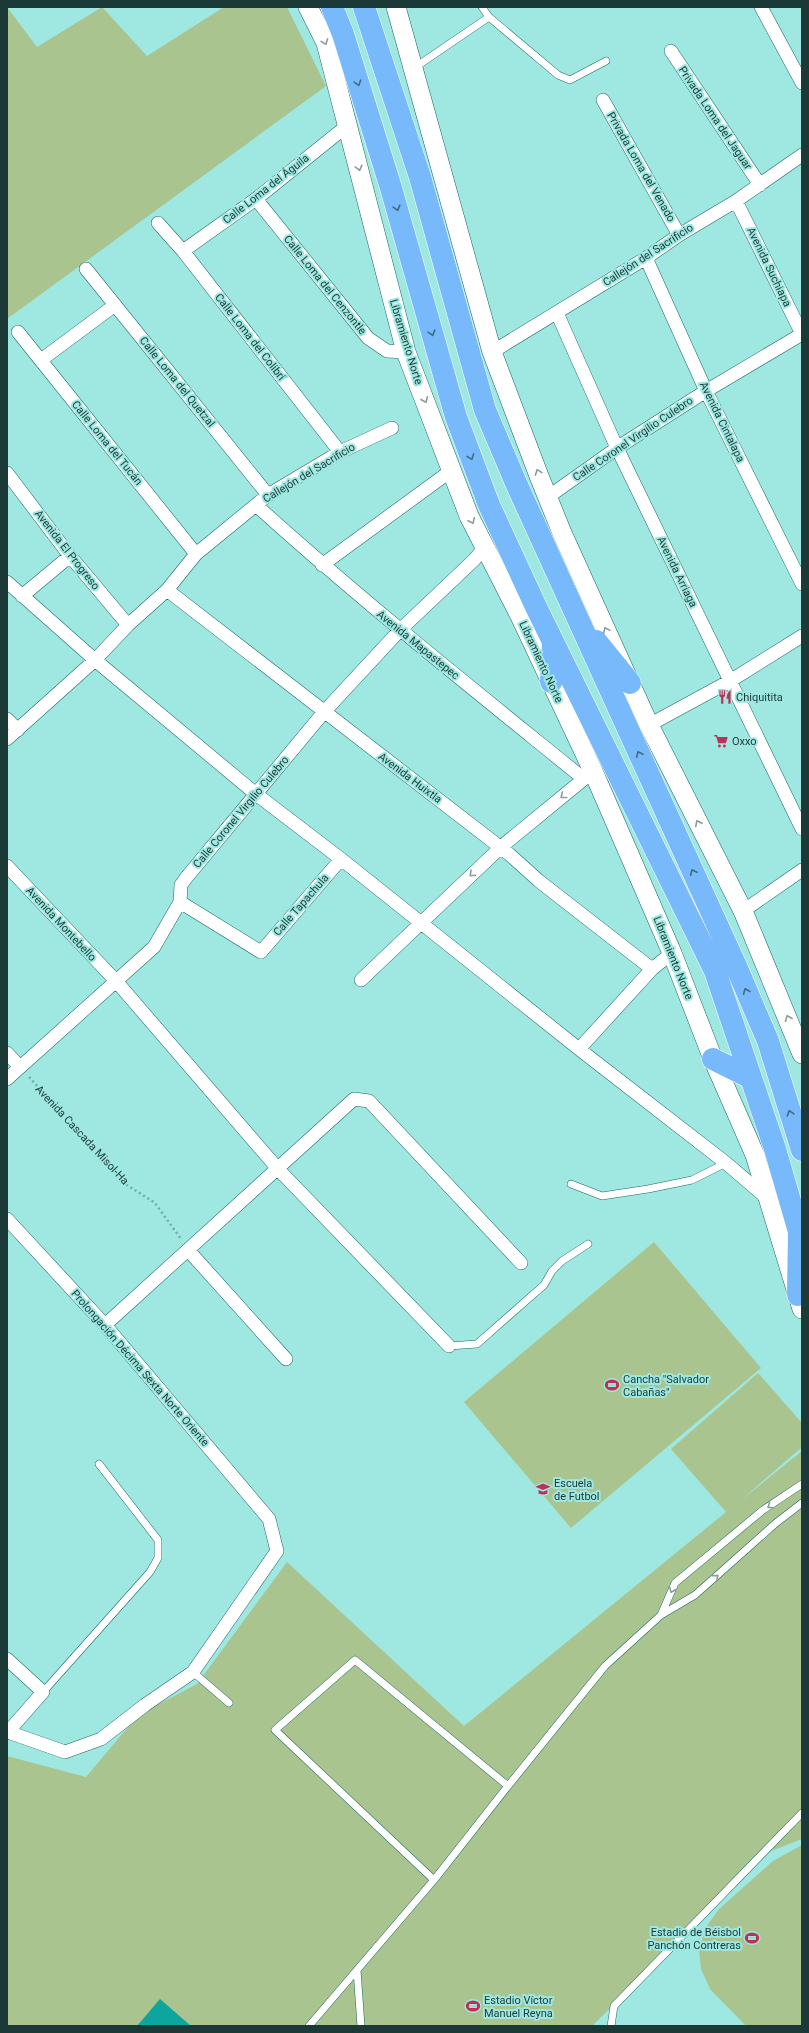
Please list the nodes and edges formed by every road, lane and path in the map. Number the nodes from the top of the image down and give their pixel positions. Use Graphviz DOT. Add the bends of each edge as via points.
graph roads {
  1 [pos="308,7"];
  2 [pos="332,7"];
  3 [pos="364,7"];
  4 [pos="396,7"];
  5 [pos="482,7"];
  6 [pos="761,7"];
  7 [pos="489,17"];
  8 [pos="671,51"];
  9 [pos="606,61"];
  10 [pos="414,68"];
  11 [pos="802,82"];
  12 [pos="603,100"];
  13 [pos="348,125"];
  14 [pos="802,155"];
  15 [pos="760,185"];
  16 [pos="256,198"];
  17 [pos="736,201"];
  18 [pos="158,223"];
  19 [pos="679,235"];
  20 [pos="183,251"];
  21 [pos="646,258"];
  22 [pos="86,269"];
  23 [pos="115,305"];
  24 [pos="557,313"];
  25 [pos="18,332"];
  26 [pos="802,334"];
  27 [pos="406,352"];
  28 [pos="492,352"];
  29 [pos="41,360"];
  30 [pos="706,391"];
  31 [pos="392,428"];
  32 [pos="617,448"];
  33 [pos="340,452"];
  34 [pos="452,470"];
  35 [pos="7,473"];
  36 [pos="11,487"];
  37 [pos="268,496"];
  38 [pos="548,497"];
  39 [pos="256,505"];
  40 [pos="485,547"];
  41 [pos="196,554"];
  42 [pos="70,556"];
  43 [pos="322,565"];
  44 [pos="7,582"];
  45 [pos="802,584"];
  46 [pos="167,590"];
  47 [pos="22,596"];
  48 [pos="575,615"];
  49 [pos="128,625"];
  50 [pos="400,630"];
  51 [pos="802,636"];
  52 [pos="553,643"];
  53 [pos="95,660"];
  54 [pos="730,681"];
  55 [pos="551,682"];
  56 [pos="630,683"];
  57 [pos="324,712"];
  58 [pos="7,719"];
  59 [pos="649,724"];
  60 [pos="18,730"];
  61 [pos="7,739"];
  62 [pos="588,775"];
  63 [pos="256,794"];
  64 [pos="802,829"];
  65 [pos="500,847"];
  66 [pos="341,859"];
  67 [pos="7,866"];
  68 [pos="802,870"];
  69 [pos="180,902"];
  70 [pos="743,912"];
  71 [pos="420,923"];
  72 [pos="672,953"];
  73 [pos="652,969"];
  74 [pos="361,980"];
  75 [pos="116,981"];
  76 [pos="579,1049"];
  77 [pos="7,1053"];
  78 [pos="802,1054"];
  79 [pos="713,1059"];
  80 [pos="20,1067"];
  81 [pos="751,1078"];
  82 [pos="7,1079"];
  83 [pos="802,1150"];
  84 [pos="726,1163"];
  85 [pos="278,1169"];
  86 [pos="571,1184"];
  87 [pos="768,1199"];
  88 [pos="7,1219"];
  89 [pos="800,1237"];
  90 [pos="588,1244"];
  91 [pos="188,1250"];
  92 [pos="521,1263"];
  93 [pos="800,1302"];
  94 [pos="105,1325"];
  95 [pos="449,1346"];
  96 [pos="286,1359"];
  97 [pos="99,1464"];
  98 [pos="802,1484"];
  99 [pos="802,1503"];
  100 [pos="661,1615"];
  101 [pos="7,1659"];
  102 [pos="192,1672"];
  103 [pos="43,1692"];
  104 [pos="228,1703"];
  105 [pos="8,1732"];
  106 [pos="508,1786"];
  107 [pos="802,1813"];
  108 [pos="434,1880"];
  109 [pos="357,1970"];
  110 [pos="309,2026"];
  111 [pos="361,2026"];
  112 [pos="611,2026"];
  1 -- 13 [label="street, Libramiento Norte, one-way" via="326,43"];
  2 -- 52 [label="highway, Libramiento Norte, one-way" via="343,34 386,174 456,417 489,505"];
  3 -- 48 [label="highway" via="420,177 485,410"];
  4 -- 10 [label="street"];
  5 -- 7 [label="lane"];
  6 -- 11 [label="street"];
  7 -- 9 [label="lane" via="558,75 570,80"];
  7 -- 10 [label="lane"];
  8 -- 15 [label="street, Privada Loma del Jaguar"];
  10 -- 28 [label="street"];
  12 -- 19 [label="street, Privada Loma del Venado"];
  13 -- 16 [label="street, Calle Loma del Águila"];
  13 -- 27 [label="street, Libramiento Norte, one-way"];
  14 -- 15 [label="street, Callejón del Sacrificio"];
  15 -- 17 [label="street, Callejón del Sacrificio"];
  16 -- 20 [label="street, Calle Loma del Águila"];
  16 -- 27 [label="street, Calle Loma del Cenzontle" via="368,338 387,351"];
  17 -- 19 [label="street, Callejón del Sacrificio"];
  17 -- 26 [label="street, Avenida Suchiapa"];
  18 -- 20 [label="street, Calle Loma del Colibrí"];
  19 -- 21 [label="street, Callejón del Sacrificio"];
  20 -- 33 [label="street, Calle Loma del Colibrí"];
  21 -- 24 [label="street, Callejón del Sacrificio"];
  21 -- 30 [label="street, Avenida Cintalapa"];
  22 -- 23 [label="street, Calle Loma del Quetzal"];
  23 -- 29 [label="street"];
  23 -- 37 [label="street, Calle Loma del Quetzal"];
  24 -- 28 [label="street, Callejón del Sacrificio"];
  24 -- 32 [label="street, Avenida Arriaga"];
  25 -- 29 [label="street, Calle Loma del Tucán"];
  26 -- 30 [label="street, Calle Coronel Virgilio Culebro"];
  27 -- 34 [label="street, Libramiento Norte, one-way"];
  38 -- 28 [label="street, one-way"];
  29 -- 41 [label="street, Calle Loma del Tucán"];
  30 -- 32 [label="street, Calle Coronel Virgilio Culebro"];
  30 -- 45 [label="street, Avenida Cintalapa"];
  31 -- 33 [label="street, Callejón del Sacrificio"];
  32 -- 38 [label="street, Calle Coronel Virgilio Culebro"];
  32 -- 54 [label="street, Avenida Arriaga"];
  33 -- 37 [label="street, Callejón del Sacrificio"];
  34 -- 40 [label="street, Libramiento Norte, one-way" via="469,516"];
  34 -- 43 [label="street"];
  35 -- 36 [label="street, Avenida El Progreso"];
  36 -- 42 [label="street, Avenida El Progreso"];
  37 -- 39 [label="street, Callejón del Sacrificio"];
  56 -- 38 [label="street, one-way"];
  39 -- 41 [label="street, Callejón del Sacrificio"];
  39 -- 43 [label="street, Avenida Mapastepec"];
  40 -- 50 [label="street, Calle Coronel Virgilio Culebro"];
  40 -- 55 [label="street, Libramiento Norte"];
  41 -- 46 [label="street, Callejón del Sacrificio"];
  42 -- 47 [label="street"];
  42 -- 49 [label="street, Avenida El Progreso"];
  43 -- 50 [label="street, Avenida Mapastepec"];
  44 -- 47 [label="street"];
  46 -- 49 [label="street, Callejón del Sacrificio"];
  46 -- 57 [label="street, Avenida Huixtla"];
  47 -- 53 [label="street"];
  48 -- 56 [label="highway"];
  83 -- 48 [label="highway, one-way" via="768,1041"];
  49 -- 53 [label="street, Callejón del Sacrificio"];
  50 -- 57 [label="street, Calle Coronel Virgilio Culebro"];
  50 -- 62 [label="street, Avenida Mapastepec"];
  51 -- 54 [label="street"];
  52 -- 55 [label="highway"];
  52 -- 81 [label="highway, Libramiento Norte" via="715,971"];
  53 -- 60 [label="street"];
  53 -- 63 [label="street"];
  54 -- 59 [label="street"];
  54 -- 64 [label="street, Avenida Arriaga"];
  55 -- 62 [label="street, Libramiento Norte"];
  56 -- 59 [label="street"];
  57 -- 63 [label="street, Calle Coronel Virgilio Culebro"];
  57 -- 65 [label="street, Avenida Huixtla"];
  58 -- 60 [label="street"];
  70 -- 59 [label="street, one-way"];
  60 -- 61 [label="street"];
  62 -- 65 [label="street, one-way"];
  62 -- 72 [label="street, Libramiento Norte"];
  63 -- 66 [label="street"];
  63 -- 69 [label="street, Calle Coronel Virgilio Culebro" via="181,885"];
  65 -- 71 [label="street, one-way"];
  65 -- 73 [label="street, Avenida Huixtla"];
  66 -- 69 [label="street, Calle Tapachula" via="261,952"];
  66 -- 71 [label="street"];
  67 -- 75 [label="street, Avenida Montebello"];
  68 -- 70 [label="street"];
  69 -- 75 [label="street, Calle Coronel Virgilio Culebro" via="154,947"];
  78 -- 70 [label="street, one-way"];
  71 -- 74 [label="street"];
  71 -- 76 [label="street"];
  72 -- 73 [label="street"];
  72 -- 79 [label="street, Libramiento Norte"];
  73 -- 76 [label="street"];
  75 -- 80 [label="street, Calle Coronel Virgilio Culebro"];
  75 -- 85 [label="street, Avenida Montebello"];
  76 -- 84 [label="street"];
  77 -- 80 [label="street"];
  79 -- 81 [label="highway"];
  79 -- 87 [label="street, Libramiento Norte" via="755,1155"];
  80 -- 82 [label="street, Calle Coronel Virgilio Culebro"];
  80 -- 91 [label="path, Avenida Cascada Misol-Ha" via="126,1185 155,1203"];
  81 -- 89 [label="highway, Libramiento Norte" via="775,1149"];
  84 -- 86 [label="lane" via="692,1180 602,1196"];
  84 -- 87 [label="street"];
  85 -- 91 [label="street"];
  85 -- 92 [label="street" via="354,1099 369,1101"];
  85 -- 95 [label="street, Avenida Montebello"];
  87 -- 93 [label="street, Libramiento Norte"];
  88 -- 94 [label="street, Prolongación Décima Sexta Norte Oriente"];
  89 -- 93 [label="highway, Libramiento Norte"];
  90 -- 95 [label="lane" via="562,1261 544,1285 477,1344"];
  91 -- 94 [label="street"];
  91 -- 96 [label="street"];
  94 -- 102 [label="street, Prolongación Décima Sexta Norte Oriente" via="269,1519 277,1551"];
  97 -- 103 [label="lane" via="158,1540 158,1558 150,1572"];
  98 -- 100 [label="lane, one-way" via="764,1510 675,1583"];
  100 -- 99 [label="lane, one-way" via="695,1595"];
  100 -- 106 [label="lane" via="605,1666"];
  101 -- 103 [label="street"];
  102 -- 104 [label="lane"];
  102 -- 105 [label="street" via="101,1739 66,1752"];
  103 -- 105 [label="street"];
  106 -- 108 [label="lane"];
  106 -- 108 [label="lane" via="355,1660 275,1730"];
  107 -- 112 [label="lane" via="614,2006"];
  108 -- 109 [label="lane"];
  109 -- 110 [label="lane"];
  109 -- 111 [label="lane"];
}
